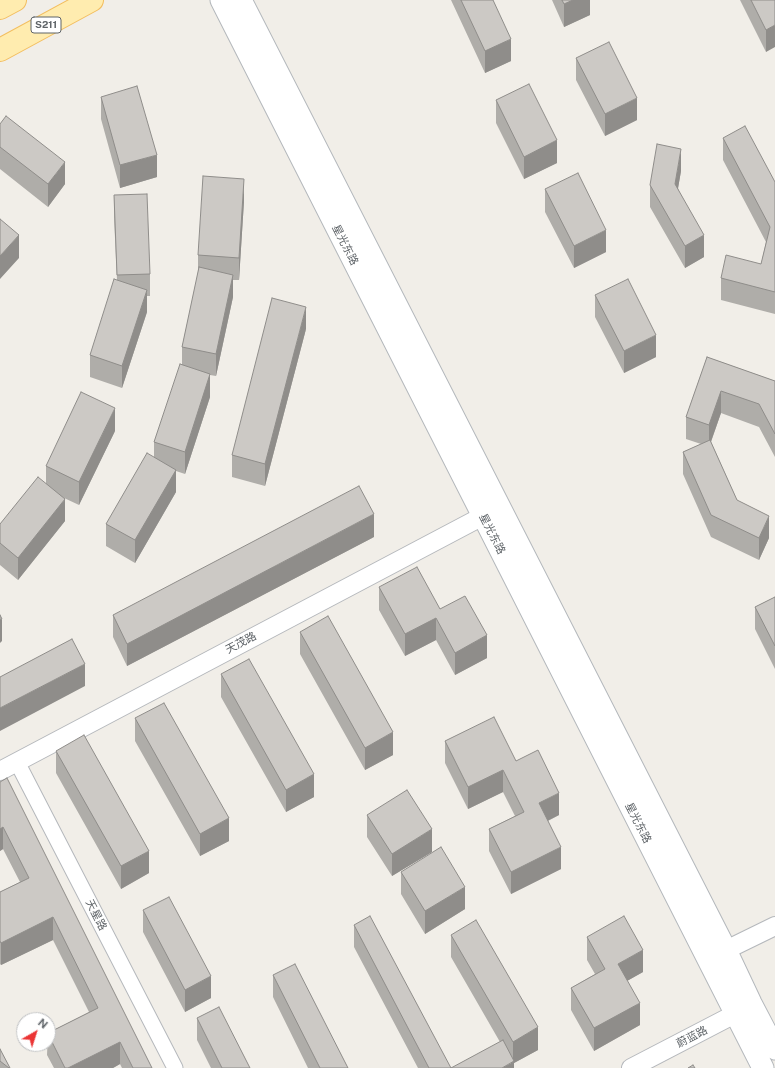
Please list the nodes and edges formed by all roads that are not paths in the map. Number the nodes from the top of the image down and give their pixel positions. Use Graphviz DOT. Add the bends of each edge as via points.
graph roads {
  1 [pos="15,0"];
  2 [pos="92,0"];
  3 [pos="221,0"];
  4 [pos="240,0"];
  5 [pos="0,8"];
  6 [pos="0,50"];
  7 [pos="482,516"];
  8 [pos="17,762"];
  9 [pos="0,771"];
  10 [pos="775,926"];
  11 [pos="726,950"];
  12 [pos="743,1009"];
  13 [pos="775,1049"];
  14 [pos="175,1068"];
  15 [pos="631,1068"];
  16 [pos="763,1068"];
  1 -- 5 [label="main road"];
  2 -- 6 [label="main road, S211"];
  3 -- 7 [label="main road, 星光东路"];
  4 -- 11 [label="main road, 星光东路"];
  7 -- 8 [label="street, 天茂路"];
  7 -- 12 [label="main road, 星光东路"];
  8 -- 9 [label="street, 天茂路"];
  8 -- 14 [label="street, 天星路"];
  10 -- 11 [label="street"];
  11 -- 12 [label="main road, 星光东路"];
  12 -- 13 [label="main road, 星光东路"];
  12 -- 15 [label="street, 蔚蓝路"];
  12 -- 16 [label="main road, 星光东路"];
}
